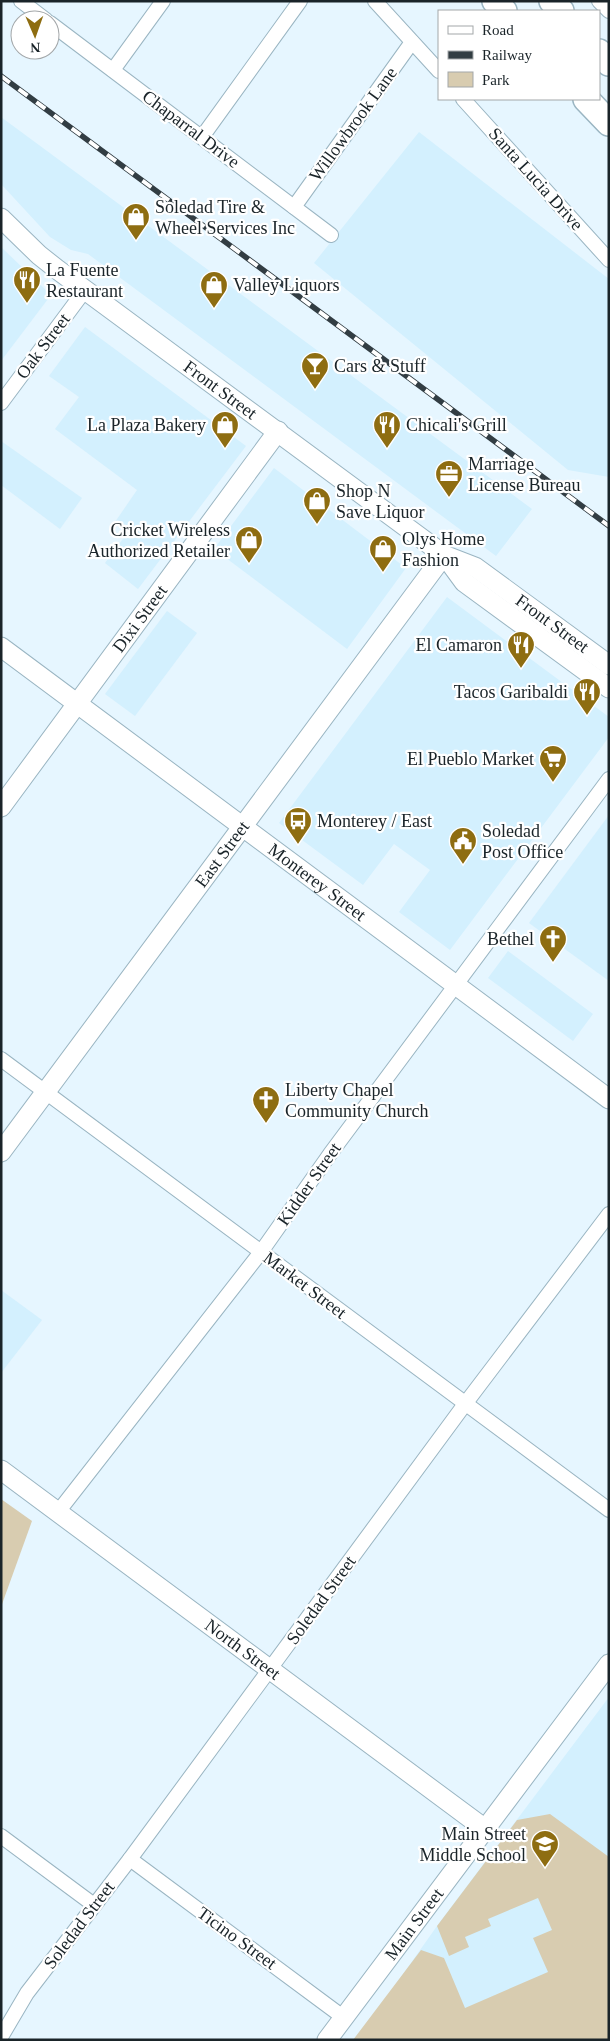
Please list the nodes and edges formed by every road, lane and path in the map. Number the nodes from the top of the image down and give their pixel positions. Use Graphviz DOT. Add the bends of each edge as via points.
graph roads {
  1 [pos="21,1"];
  2 [pos="163,1"];
  3 [pos="300,1"];
  4 [pos="375,1"];
  5 [pos="599,1"];
  6 [pos="33,10"];
  7 [pos="609,11"];
  8 [pos="60,30"];
  9 [pos="412,42"];
  10 [pos="600,53"];
  11 [pos="609,63"];
  12 [pos="113,70"];
  13 [pos="438,71"];
  14 [pos="464,100"];
  15 [pos="587,100"];
  16 [pos="609,123"];
  17 [pos="202,137"];
  18 [pos="294,207"];
  19 [pos="1,218"];
  20 [pos="331,235"];
  21 [pos="609,260"];
  22 [pos="85,290"];
  23 [pos="1,403"];
  24 [pos="278,431"];
  25 [pos="444,555"];
  26 [pos="1,646"];
  27 [pos="609,665"];
  28 [pos="609,688"];
  29 [pos="76,703"];
  30 [pos="609,779"];
  31 [pos="1,807"];
  32 [pos="243,828"];
  33 [pos="456,984"];
  34 [pos="1,1059"];
  35 [pos="45,1092"];
  36 [pos="609,1099"];
  37 [pos="1,1152"];
  38 [pos="609,1214"];
  39 [pos="261,1252"];
  40 [pos="465,1404"];
  41 [pos="1,1470"];
  42 [pos="609,1510"];
  43 [pos="58,1512"];
  44 [pos="609,1664"];
  45 [pos="269,1670"];
  46 [pos="484,1829"];
  47 [pos="1,1836"];
  48 [pos="130,1859"];
  49 [pos="94,1905"];
  50 [pos="344,2017"];
  51 [pos="1,2037"];
  52 [pos="327,2040"];
  1 -- 6 [label="street"];
  2 -- 12 [label="street"];
  3 -- 17 [label="street"];
  4 -- 9 [label="street"];
  5 -- 7 [label="street"];
  8 -- 12 [label="street, Chaparral Drive"];
  9 -- 13 [label="street"];
  9 -- 18 [label="street, Willowbrook Lane"];
  10 -- 11 [label="highway"];
  12 -- 17 [label="street, Chaparral Drive"];
  14 -- 21 [label="street, Santa Lucia Drive"];
  15 -- 16 [label="highway"];
  17 -- 18 [label="street, Chaparral Drive"];
  18 -- 20 [label="street, Chaparral Drive"];
  19 -- 22 [label="street, Front Street" via="39,255"];
  22 -- 23 [label="street, Oak Street"];
  22 -- 24 [label="street, Front Street"];
  24 -- 25 [label="street, Front Street"];
  24 -- 29 [label="street, Dixi Street"];
  25 -- 27 [label="street, Front Street" via="475,567"];
  25 -- 28 [label="street, Front Street" via="464,582"];
  25 -- 32 [label="street, East Street"];
  26 -- 29 [label="street, Monterey Street"];
  29 -- 31 [label="street, Dixi Street"];
  29 -- 32 [label="street, Monterey Street"];
  30 -- 33 [label="street, Kidder Street"];
  32 -- 33 [label="street, Monterey Street"];
  32 -- 35 [label="street, East Street"];
  33 -- 36 [label="street, Monterey Street"];
  33 -- 39 [label="street, Kidder Street"];
  34 -- 35 [label="street, Market Street"];
  35 -- 37 [label="street, East Street"];
  35 -- 39 [label="street, Market Street"];
  38 -- 40 [label="street, Soledad Street"];
  39 -- 40 [label="street, Market Street"];
  39 -- 43 [label="street, Kidder Street"];
  40 -- 42 [label="street, Market Street"];
  40 -- 45 [label="street, Soledad Street"];
  41 -- 43 [label="street, North Street"];
  43 -- 45 [label="street, North Street"];
  44 -- 46 [label="street, Main Street"];
  45 -- 46 [label="street, North Street"];
  45 -- 48 [label="street, Soledad Street"];
  46 -- 50 [label="street, Main Street"];
  47 -- 49 [label="street"];
  48 -- 49 [label="street, Soledad Street"];
  48 -- 50 [label="street, Ticino Street"];
  49 -- 51 [label="street, Soledad Street" via="27,1993"];
  50 -- 52 [label="street, Main Street"];
}
